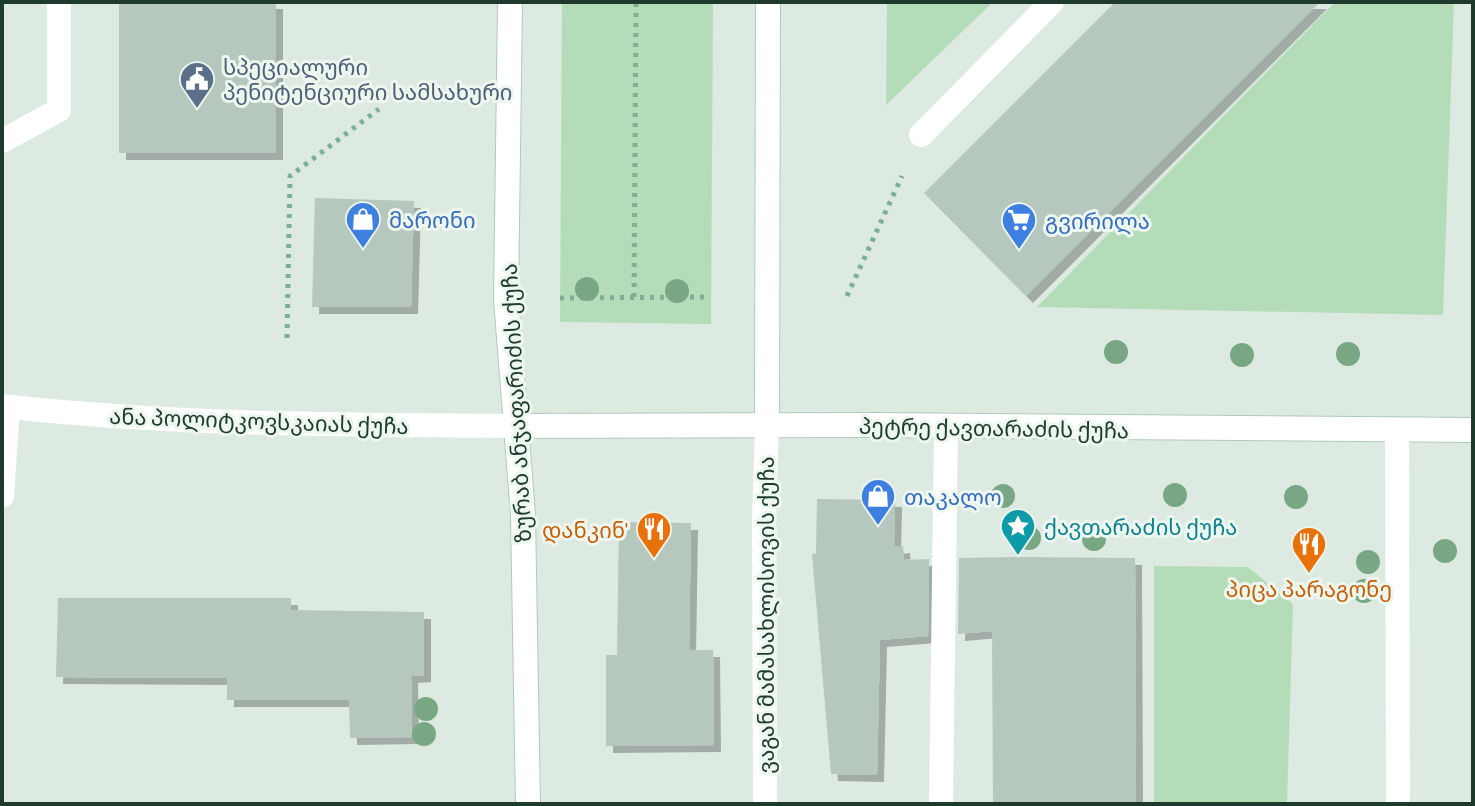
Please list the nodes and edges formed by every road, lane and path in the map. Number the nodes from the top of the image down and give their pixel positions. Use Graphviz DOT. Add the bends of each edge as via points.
graph roads {
  1 [pos="59,2"];
  2 [pos="510,2"];
  3 [pos="636,2"];
  4 [pos="768,2"];
  5 [pos="1052,2"];
  6 [pos="379,109"];
  7 [pos="921,135"];
  8 [pos="2,141"];
  9 [pos="847,296"];
  10 [pos="634,297"];
  11 [pos="710,297"];
  12 [pos="560,298"];
  13 [pos="287,338"];
  14 [pos="5,407"];
  15 [pos="767,425"];
  16 [pos="516,426"];
  17 [pos="946,426"];
  18 [pos="1397,430"];
  19 [pos="1473,430"];
  20 [pos="2,496"];
  21 [pos="528,804"];
  22 [pos="765,804"];
  23 [pos="941,804"];
  24 [pos="1398,804"];
  1 -- 8 [label="main road" via="59,110"];
  2 -- 16 [label="main road, ზურაბ ანჯაფარიძის ქუჩა" via="506,299"];
  3 -- 10 [label="path"];
  4 -- 15 [label="main road"];
  5 -- 7 [label="main road"];
  6 -- 13 [label="path" via="290,176"];
  7 -- 9 [label="path"];
  10 -- 11 [label="path"];
  10 -- 12 [label="path"];
  14 -- 16 [label="main road, ანა პოლიტკოვსკაიას ქუჩა" via="150,418"];
  14 -- 20 [label="main road"];
  15 -- 16 [label="main road, პეტრე ქავთარაძის ქუჩა"];
  15 -- 17 [label="main road, პეტრე ქავთარაძის ქუჩა"];
  15 -- 22 [label="main road, ვაგან მამასახლისოვის ქუჩა"];
  16 -- 21 [label="main road, ზურაბ ანჯაფარიძის ქუჩა" via="523,515"];
  17 -- 18 [label="main road, პეტრე ქავთარაძის ქუჩა"];
  17 -- 23 [label="main road"];
  18 -- 19 [label="main road, პეტრე ქავთარაძის ქუჩა"];
  18 -- 24 [label="main road"];
}
